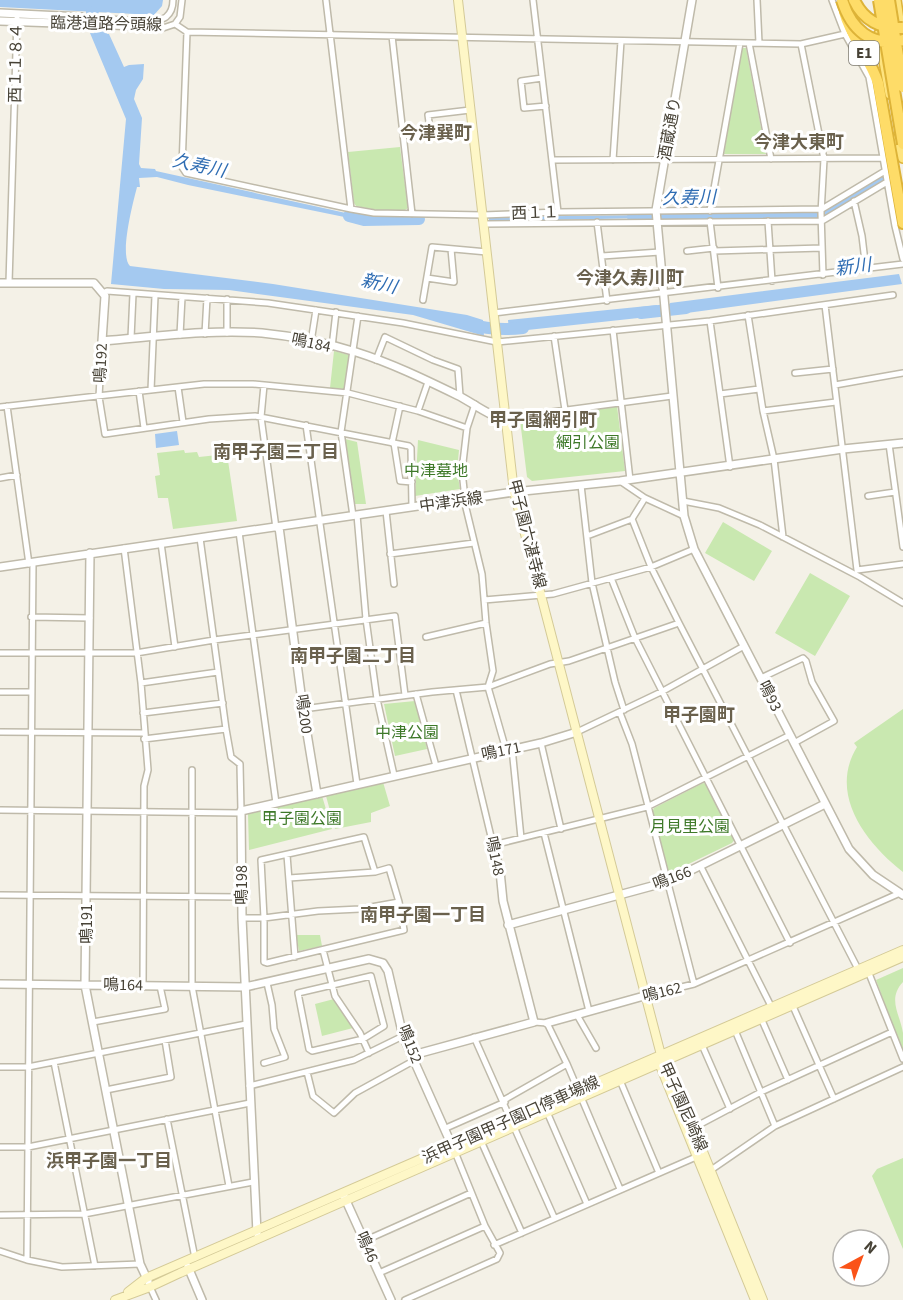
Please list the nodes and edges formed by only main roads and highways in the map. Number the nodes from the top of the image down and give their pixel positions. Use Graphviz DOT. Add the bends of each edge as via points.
graph roads {
  1 [pos="458,0"];
  2 [pos="842,0"];
  3 [pos="854,0"];
  4 [pos="874,0"];
  5 [pos="879,0"];
  6 [pos="889,0"];
  7 [pos="896,0"];
  8 [pos="903,28"];
  9 [pos="903,40"];
  10 [pos="903,47"];
  11 [pos="903,87"];
  12 [pos="903,144"];
  13 [pos="903,158"];
  14 [pos="903,223"];
  15 [pos="903,950"];
  16 [pos="903,957"];
  17 [pos="864,969"];
  18 [pos="734,1028"];
  19 [pos="662,1060"];
  20 [pos="580,1094"];
  21 [pos="513,1123"];
  22 [pos="454,1149"];
  23 [pos="258,1235"];
  24 [pos="187,1265"];
  25 [pos="120,1299"];
  26 [pos="755,1300"];
  27 [pos="763,1300"];
  1 -- 19 [label="main road, 甲子園六湛寺線" via="514,492"];
  2 -- 9 [label="highway, E1, bridge" via="849,18 866,35 885,43"];
  2 -- 14 [label="highway, E1, bridge" via="850,28 874,72"];
  3 -- 8 [label="highway, E1, bridge" via="874,22"];
  4 -- 13 [label="highway"];
  5 -- 12 [label="highway, bridge"];
  6 -- 11 [label="highway, bridge"];
  7 -- 10 [label="highway"];
  15 -- 17 [label="main road, 浜甲子園甲子園口停車場線"];
  16 -- 17 [label="main road, 浜甲子園甲子園口停車場線"];
  17 -- 18 [label="main road, 浜甲子園甲子園口停車場線"];
  18 -- 19 [label="main road, 浜甲子園甲子園口停車場線"];
  18 -- 19 [label="main road, 浜甲子園甲子園口停車場線"];
  19 -- 20 [label="main road, 浜甲子園甲子園口停車場線"];
  19 -- 26 [label="main road, 甲子園尼崎線" via="696,1157"];
  19 -- 27 [label="main road, 甲子園尼崎線"];
  20 -- 21 [label="main road, 浜甲子園甲子園口停車場線"];
  20 -- 21 [label="main road, 浜甲子園甲子園口停車場線" via="547,1112"];
  21 -- 22 [label="main road, 浜甲子園甲子園口停車場線"];
  21 -- 22 [label="main road, 浜甲子園甲子園口停車場線" via="481,1141"];
  22 -- 23 [label="main road, 浜甲子園甲子園口停車場線"];
  23 -- 24 [label="main road, 浜甲子園甲子園口停車場線"];
  23 -- 24 [label="main road, 浜甲子園甲子園口停車場線" via="195,1258"];
  24 -- 25 [label="main road, 浜甲子園甲子園口停車場線"];
  24 -- 25 [label="main road, 浜甲子園甲子園口停車場線" via="146,1278"];
}
